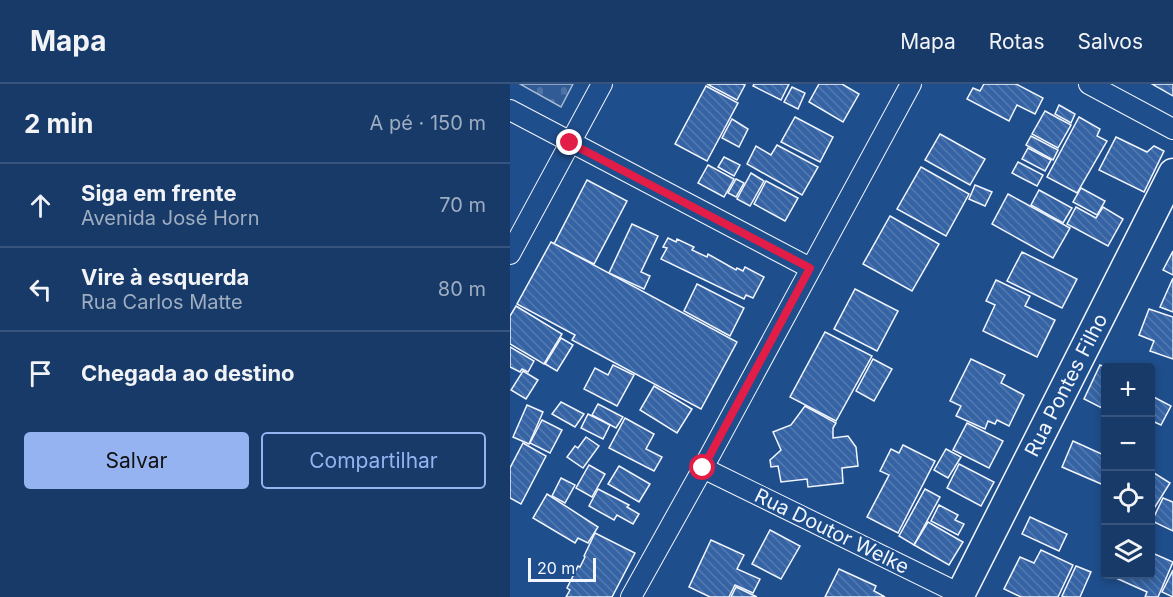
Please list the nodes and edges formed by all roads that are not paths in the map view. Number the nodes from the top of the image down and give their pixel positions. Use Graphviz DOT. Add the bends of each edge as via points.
graph roads {
  1 [pos="602,84"];
  2 [pos="911,84"];
  3 [pos="1089,84"];
  4 [pos="510,110"];
  5 [pos="1173,129"];
  6 [pos="570,143"];
  7 [pos="1173,173"];
  8 [pos="510,254"];
  9 [pos="810,268"];
  10 [pos="703,468"];
  11 [pos="959,596"];
  12 [pos="631,597"];
  1 -- 6 [label="street"];
  2 -- 9 [label="street"];
  3 -- 5 [label="street"];
  4 -- 6 [label="street"];
  6 -- 8 [label="street"];
  6 -- 9 [label="street"];
  7 -- 11 [label="street, Rua Pontes Filho"];
  9 -- 10 [label="street"];
  10 -- 11 [label="street, Rua Doutor Welke"];
  10 -- 12 [label="street"];
}
